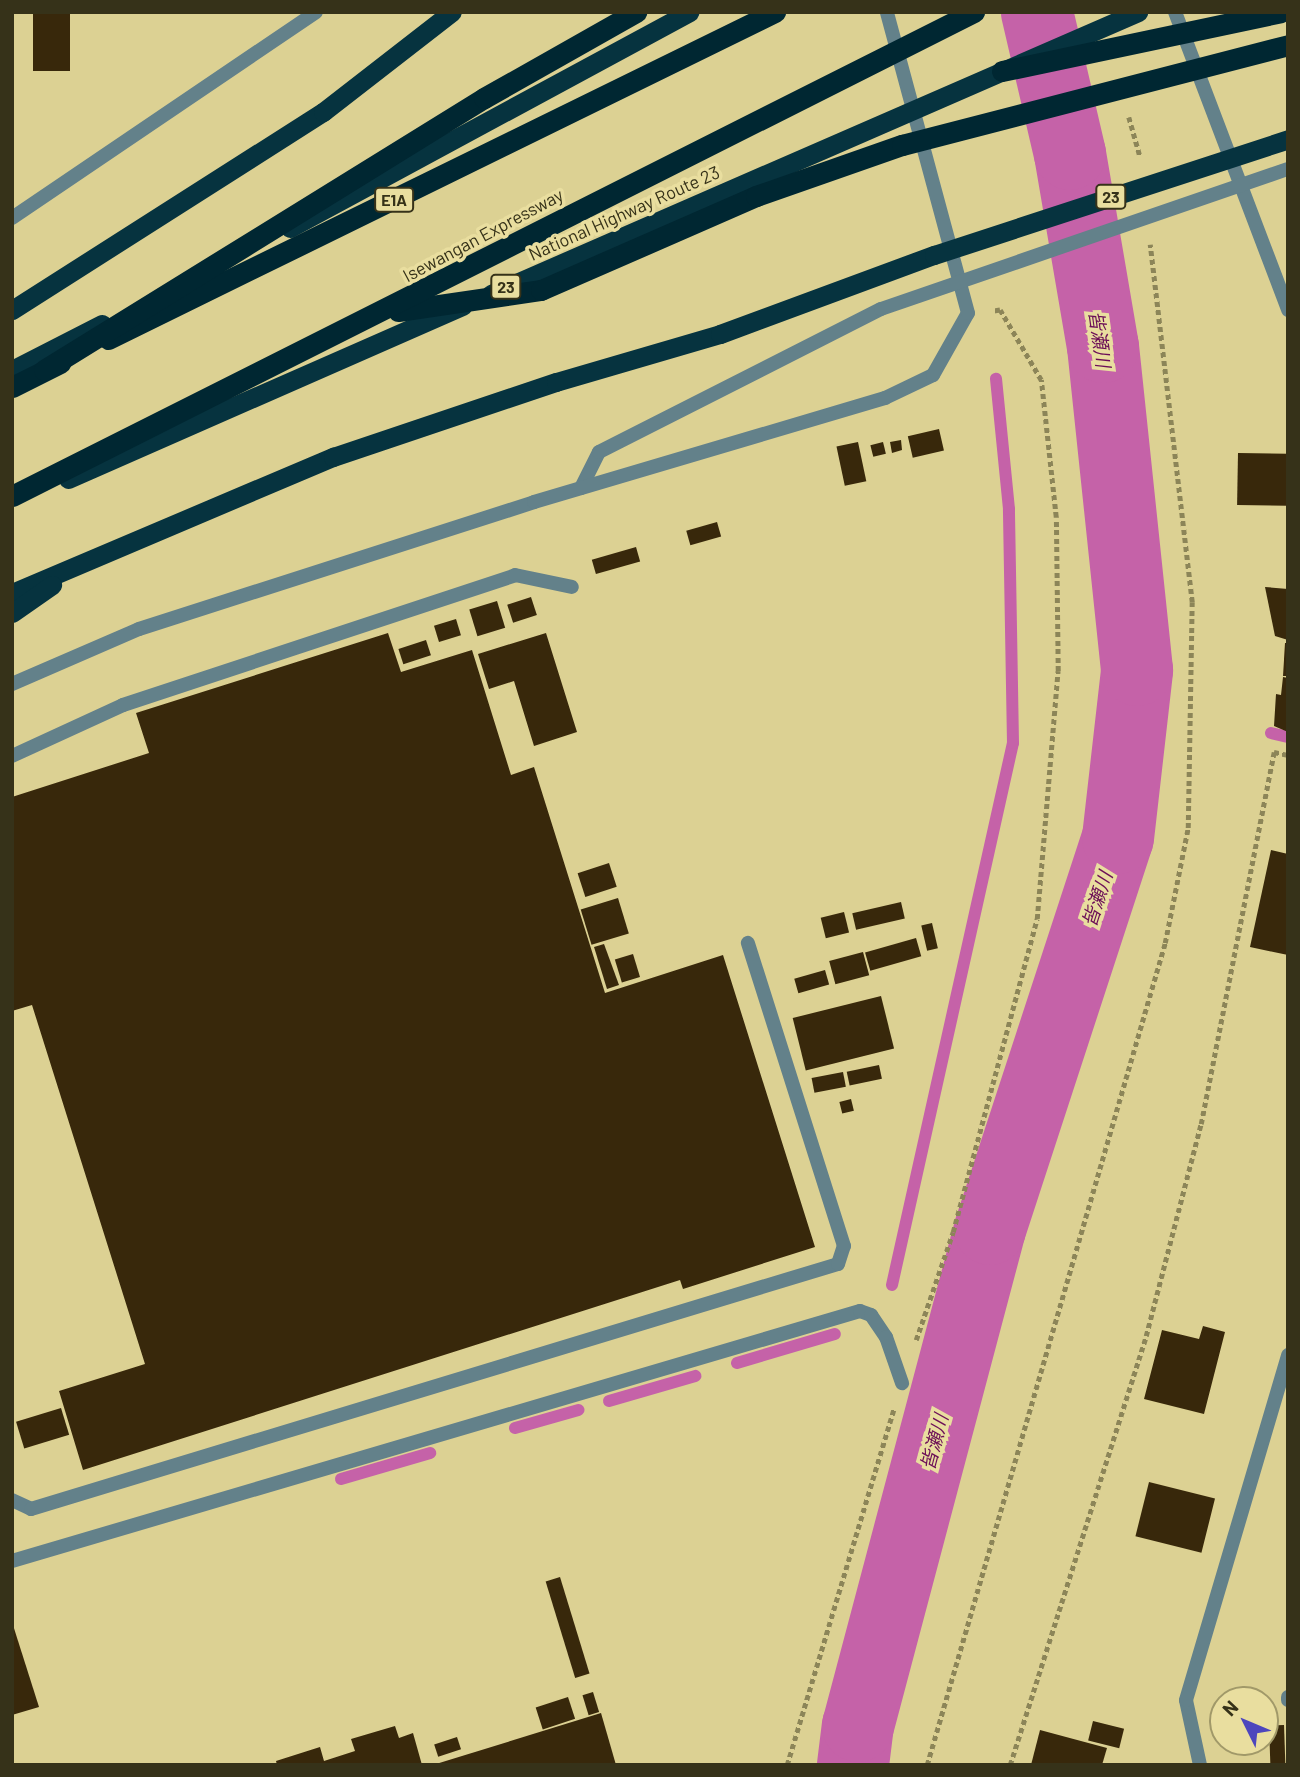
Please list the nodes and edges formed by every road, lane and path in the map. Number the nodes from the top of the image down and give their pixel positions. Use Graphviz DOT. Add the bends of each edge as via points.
graph roads {
  1 [pos="316,12"];
  2 [pos="452,12"];
  3 [pos="636,12"];
  4 [pos="689,12"];
  5 [pos="775,12"];
  6 [pos="887,12"];
  7 [pos="974,12"];
  8 [pos="1139,12"];
  9 [pos="1175,12"];
  10 [pos="1281,12"];
  11 [pos="1288,45"];
  12 [pos="1002,71"];
  13 [pos="1128,113"];
  14 [pos="1288,139"];
  15 [pos="1141,165"];
  16 [pos="1288,169"];
  17 [pos="12,218"];
  18 [pos="1149,233"];
  19 [pos="1284,284"];
  20 [pos="12,310"];
  21 [pos="1288,310"];
  22 [pos="384,313"];
  23 [pos="968,313"];
  24 [pos="12,370"];
  25 [pos="44,370"];
  26 [pos="12,387"];
  27 [pos="581,488"];
  28 [pos="12,496"];
  29 [pos="12,506"];
  30 [pos="90,558"];
  31 [pos="572,587"];
  32 [pos="12,593"];
  33 [pos="12,613"];
  34 [pos="12,684"];
  35 [pos="1288,755"];
  36 [pos="12,756"];
  37 [pos="748,943"];
  38 [pos="1288,1355"];
  39 [pos="901,1383"];
  40 [pos="12,1500"];
  41 [pos="12,1561"];
  42 [pos="787,1765"];
  43 [pos="928,1765"];
  44 [pos="1010,1765"];
  45 [pos="1200,1765"];
  1 -- 17 [label="street"];
  2 -- 20 [label="highway" via="323,112"];
  3 -- 25 [label="highway, bridge" via="484,98"];
  4 -- 24 [label="highway" via="348,198"];
  5 -- 25 [label="highway, E1A, bridge"];
  6 -- 23 [label="street"];
  7 -- 22 [label="highway, Isewangan Expressway, bridge" via="603,196"];
  8 -- 12 [label="highway, National Highway Route 23 / 23, bridge"];
  9 -- 19 [label="street"];
  10 -- 12 [label="highway, bridge"];
  11 -- 22 [label="highway, bridge" via="902,145 756,196 541,290"];
  12 -- 29 [label="highway, National Highway Route 23 / 23, bridge"];
  13 -- 15 [label="path"];
  14 -- 30 [label="highway, 23, bridge" via="934,255 720,334 556,382 333,457"];
  16 -- 27 [label="street, bridge" via="881,309 598,452"];
  18 -- 43 [label="path" via="1192,602 1188,828 1165,943"];
  19 -- 21 [label="street"];
  22 -- 28 [label="highway, Isewangan Expressway, bridge"];
  23 -- 27 [label="street" via="933,375 885,398"];
  23 -- 39 [label="path" via="1000,310 1041,380 1056,517 1058,671 1037,919 953,1232"];
  25 -- 26 [label="highway, E1A"];
  27 -- 34 [label="street" via="139,629"];
  30 -- 32 [label="highway, 23"];
  30 -- 33 [label="highway"];
  31 -- 36 [label="street" via="515,575 123,705"];
  35 -- 44 [label="path" via="1274,752 1201,1124 1146,1336"];
  37 -- 40 [label="street" via="844,1246 838,1264 32,1509"];
  38 -- 45 [label="street" via="1186,1700"];
  39 -- 41 [label="street" via="886,1336 871,1315 860,1311"];
  39 -- 42 [label="path"];
}
